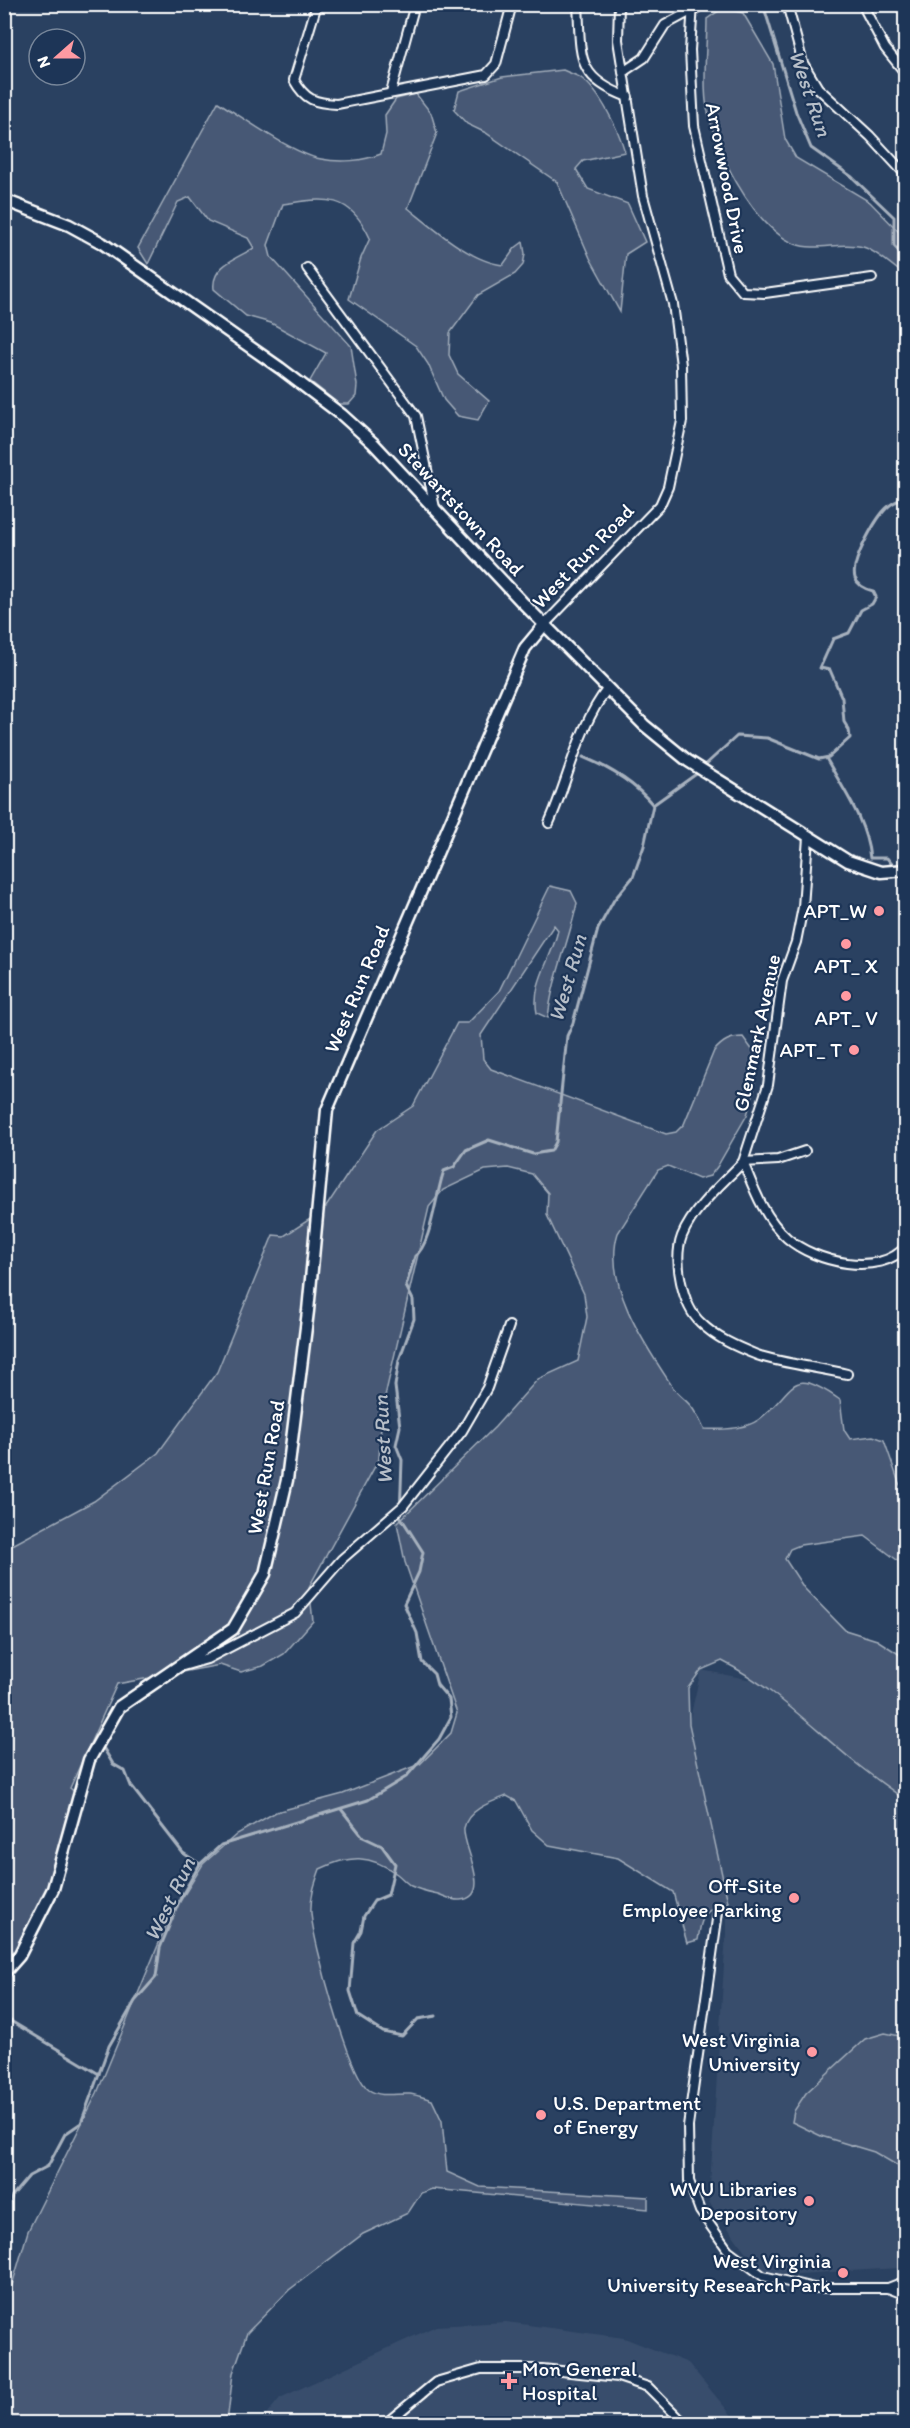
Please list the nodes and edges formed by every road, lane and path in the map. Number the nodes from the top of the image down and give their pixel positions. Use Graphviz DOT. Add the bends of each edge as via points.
graph roads {
  1 [pos="317,4"];
  2 [pos="415,4"];
  3 [pos="512,4"];
  4 [pos="578,4"];
  5 [pos="620,4"];
  6 [pos="704,4"];
  7 [pos="787,4"];
  8 [pos="862,4"];
  9 [pos="694,7"];
  10 [pos="623,72"];
  11 [pos="906,74"];
  12 [pos="391,92"];
  13 [pos="628,97"];
  14 [pos="906,174"];
  15 [pos="4,200"];
  16 [pos="307,268"];
  17 [pos="872,278"];
  18 [pos="435,509"];
  19 [pos="545,624"];
  20 [pos="608,688"];
  21 [pos="549,823"];
  22 [pos="808,837"];
  23 [pos="906,870"];
  24 [pos="805,1151"];
  25 [pos="743,1162"];
  26 [pos="906,1246"];
  27 [pos="509,1326"];
  28 [pos="847,1374"];
  29 [pos="178,1668"];
  30 [pos="718,1912"];
  31 [pos="4,1973"];
  32 [pos="906,2281"];
  33 [pos="888,2288"];
  34 [pos="906,2295"];
  35 [pos="385,2424"];
  36 [pos="685,2424"];
  1 -- 12 [label="street" via="294,80 302,94 316,103 337,104"];
  2 -- 12 [label="street"];
  3 -- 12 [label="street" via="496,64 486,75"];
  4 -- 13 [label="street" via="586,71 603,88"];
  5 -- 10 [label="street, West Run Road" via="618,40"];
  6 -- 9 [label="street"];
  7 -- 14 [label="street" via="803,63 818,88"];
  8 -- 11 [label="street" via="885,48"];
  9 -- 10 [label="street" via="665,25 644,58"];
  9 -- 17 [label="street, Arrowwood Drive" via="690,50 694,126 728,274 743,292 765,293"];
  10 -- 13 [label="street, West Run Road"];
  13 -- 19 [label="street, West Run Road" via="643,196 673,304 681,365 682,421 668,487 660,505"];
  15 -- 18 [label="street, Stewartstown Road" via="87,234 280,368 373,443"];
  16 -- 18 [label="street" via="416,416"];
  18 -- 19 [label="street, Stewartstown Road"];
  19 -- 20 [label="street, Stewartstown Road"];
  19 -- 29 [label="street, West Run Road" via="525,648 327,1110 287,1480 266,1574 233,1629"];
  20 -- 21 [label="street" via="580,741"];
  20 -- 22 [label="street, Stewartstown Road" via="656,736 688,761"];
  22 -- 23 [label="street, Stewartstown Road" via="858,866 881,873"];
  22 -- 25 [label="street, Glenmark Avenue" via="803,907 782,981 768,1085"];
  24 -- 25 [label="street" via="778,1160"];
  25 -- 26 [label="street" via="762,1207 787,1238 818,1256 859,1266 898,1256"];
  25 -- 28 [label="street" via="705,1201 682,1237 678,1266 683,1292 699,1322 724,1340 759,1356"];
  27 -- 29 [label="street" via="487,1388 462,1431 403,1506 342,1560 295,1613 207,1659"];
  29 -- 31 [label="street, West Run Road" via="119,1707 89,1760 53,1889 19,1956"];
  30 -- 33 [label="street" via="688,2126 689,2181 700,2211 728,2250 763,2276 814,2288"];
  32 -- 33 [label="street"];
  33 -- 34 [label="street"];
  35 -- 36 [label="street" via="436,2382 482,2369 542,2369 618,2376 648,2387"];
}
